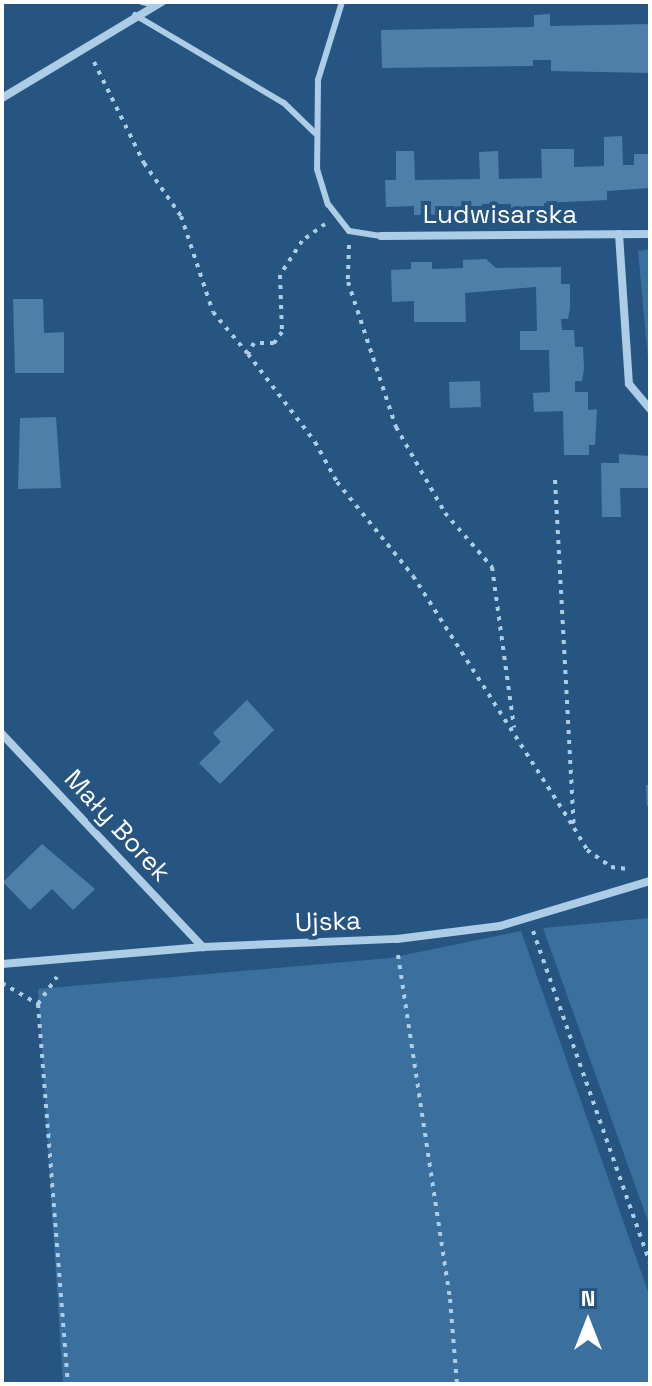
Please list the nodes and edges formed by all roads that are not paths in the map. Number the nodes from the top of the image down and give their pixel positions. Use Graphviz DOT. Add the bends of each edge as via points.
graph roads {
  1 [pos="142,2"];
  2 [pos="342,2"];
  3 [pos="158,4"];
  4 [pos="135,15"];
  5 [pos="2,98"];
  6 [pos="315,133"];
  7 [pos="619,234"];
  8 [pos="650,234"];
  9 [pos="381,236"];
  10 [pos="650,409"];
  11 [pos="2,734"];
  12 [pos="650,881"];
  13 [pos="203,947"];
  14 [pos="2,964"];
  1 -- 3 [label="lane"];
  2 -- 6 [label="lane" via="318,80"];
  3 -- 4 [label="street"];
  4 -- 5 [label="street"];
  4 -- 6 [label="lane" via="284,103"];
  6 -- 9 [label="lane" via="321,186 337,216 349,231"];
  7 -- 8 [label="street, Ludwisarska"];
  7 -- 9 [label="street, Ludwisarska"];
  7 -- 10 [label="street" via="629,384"];
  11 -- 13 [label="street, Mały Borek"];
  12 -- 13 [label="street, Ujska" via="528,917 397,939"];
  13 -- 14 [label="street, Ujska"];
}
